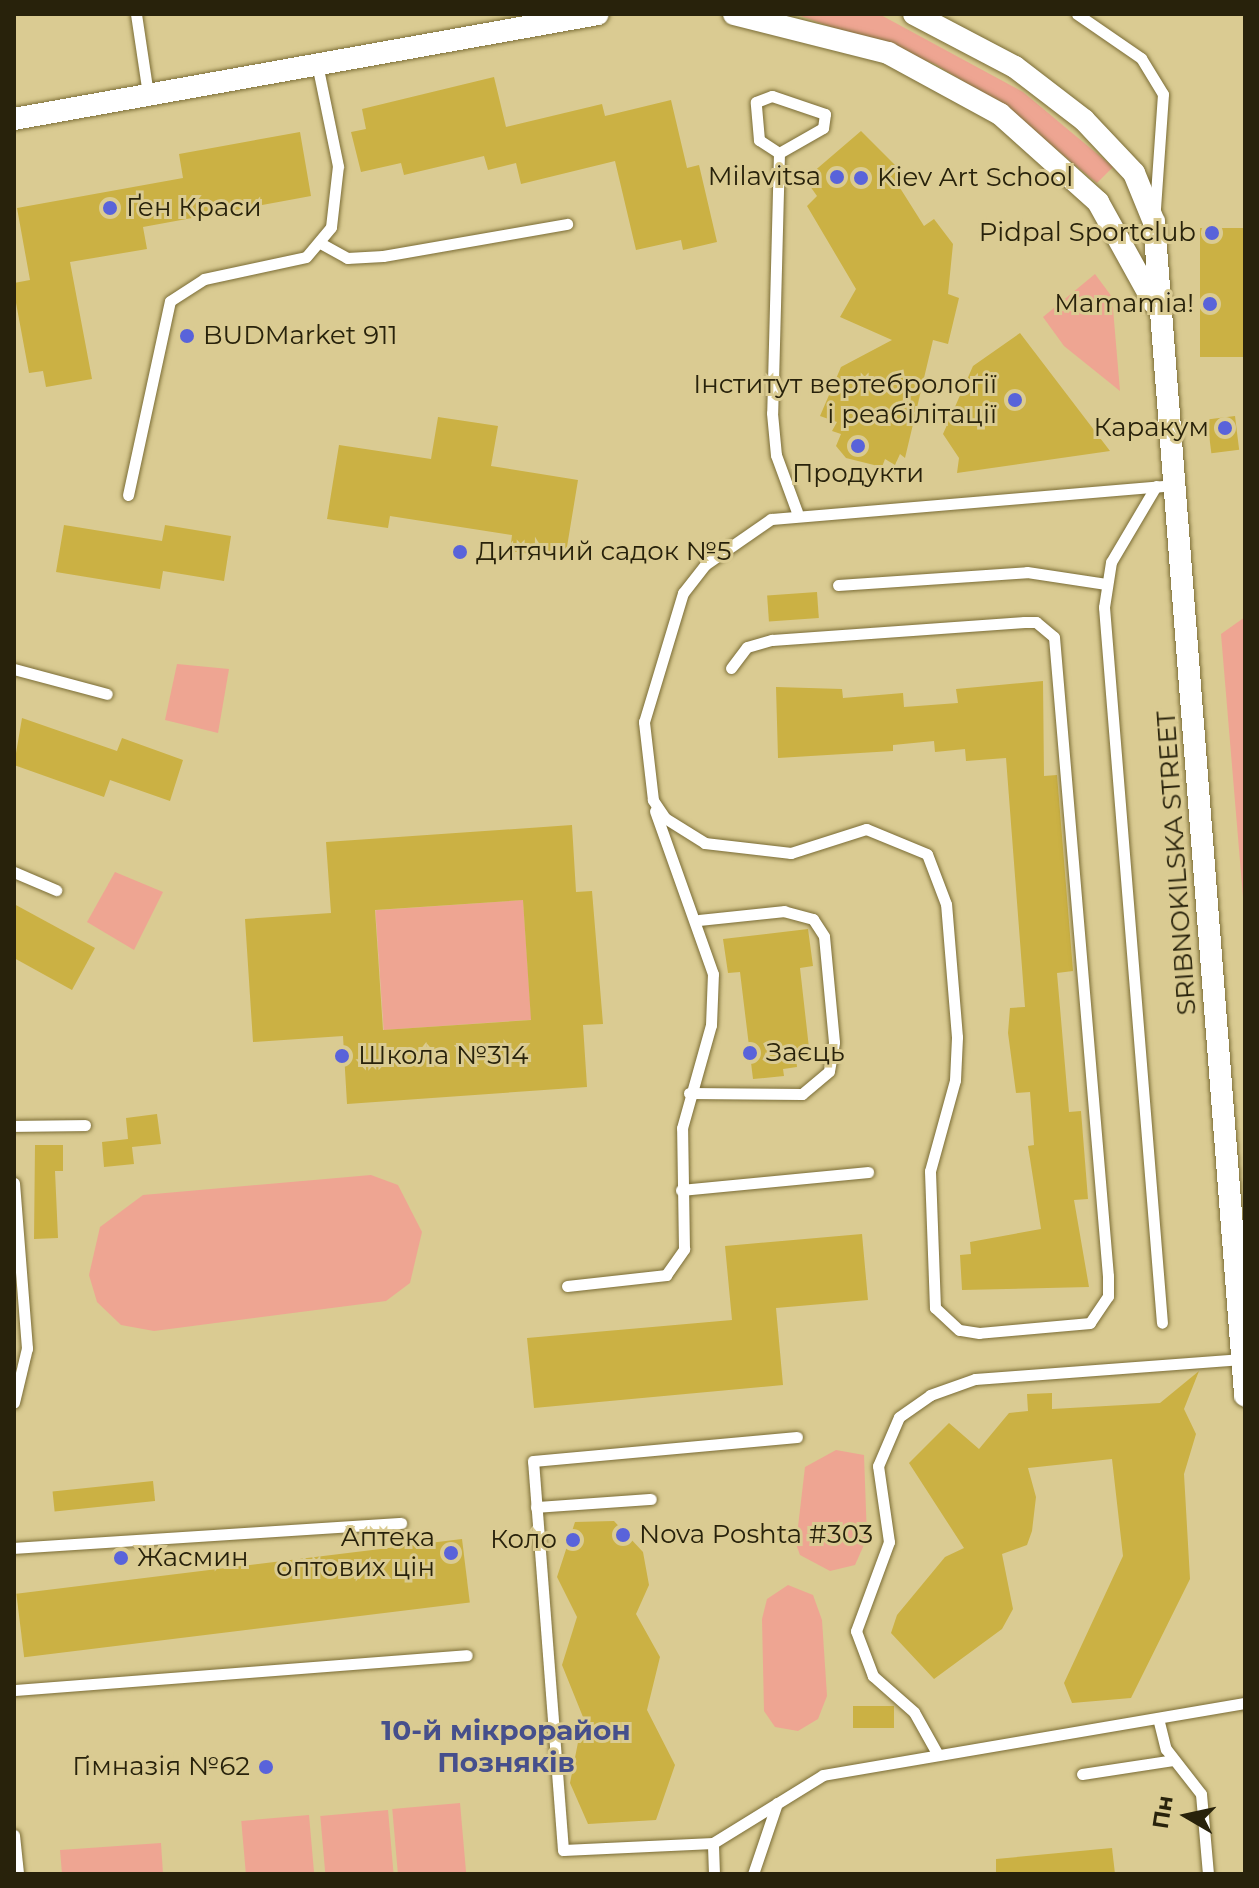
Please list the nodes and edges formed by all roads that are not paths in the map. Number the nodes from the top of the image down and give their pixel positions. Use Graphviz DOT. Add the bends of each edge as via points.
graph roads {
  1 [pos="136,14"];
  2 [pos="598,14"];
  3 [pos="734,14"];
  4 [pos="914,14"];
  5 [pos="1077,14"];
  6 [pos="317,63"];
  7 [pos="148,94"];
  8 [pos="14,119"];
  9 [pos="779,153"];
  10 [pos="1154,222"];
  11 [pos="567,224"];
  12 [pos="322,244"];
  13 [pos="1164,326"];
  14 [pos="1166,486"];
  15 [pos="128,495"];
  16 [pos="797,512"];
  17 [pos="1106,584"];
  18 [pos="838,585"];
  19 [pos="731,668"];
  20 [pos="14,669"];
  21 [pos="107,694"];
  22 [pos="653,800"];
  23 [pos="14,872"];
  24 [pos="56,890"];
  25 [pos="699,920"];
  26 [pos="689,1093"];
  27 [pos="85,1125"];
  28 [pos="14,1126"];
  29 [pos="868,1172"];
  30 [pos="14,1183"];
  31 [pos="681,1190"];
  32 [pos="567,1286"];
  33 [pos="1162,1323"];
  34 [pos="14,1345"];
  35 [pos="27,1348"];
  36 [pos="1242,1359"];
  37 [pos="1245,1395"];
  38 [pos="14,1402"];
  39 [pos="797,1437"];
  40 [pos="651,1499"];
  41 [pos="536,1507"];
  42 [pos="401,1523"];
  43 [pos="14,1548"];
  44 [pos="467,1655"];
  45 [pos="14,1690"];
  46 [pos="1245,1703"];
  47 [pos="1158,1718"];
  48 [pos="938,1755"];
  49 [pos="1173,1760"];
  50 [pos="1082,1774"];
  51 [pos="777,1802"];
  52 [pos="14,1835"];
  53 [pos="713,1843"];
  54 [pos="18,1874"];
  55 [pos="714,1874"];
  56 [pos="753,1874"];
  57 [pos="1208,1874"];
  1 -- 7 [label="lane"];
  2 -- 6 [label="street"];
  3 -- 13 [label="street, SRIBNOKILSKA STREET" via="888,53 1000,114 1098,202 1138,264"];
  4 -- 10 [label="street, SRIBNOKILSKA STREET" via="1015,67 1074,111 1134,173"];
  5 -- 10 [label="lane" via="1141,58 1163,94"];
  6 -- 7 [label="street"];
  6 -- 12 [label="lane" via="338,166 337,204"];
  7 -- 8 [label="street"];
  9 -- 9 [label="lane" via="826,126 825,114 772,96 756,102 759,140"];
  9 -- 16 [label="lane" via="772,413 776,455"];
  10 -- 13 [label="street, SRIBNOKILSKA STREET"];
  11 -- 12 [label="lane" via="383,256 347,258"];
  12 -- 15 [label="lane" via="306,257 204,279 170,301"];
  13 -- 14 [label="street, SRIBNOKILSKA STREET"];
  14 -- 16 [label="lane"];
  14 -- 17 [label="lane"];
  14 -- 36 [label="street, SRIBNOKILSKA STREET"];
  16 -- 22 [label="lane" via="743,536 683,593 644,722"];
  17 -- 18 [label="lane" via="1027,572"];
  17 -- 33 [label="lane"];
  19 -- 22 [label="lane" via="747,647 772,640 1024,622 1036,622 1054,637 1108,1276 1105,1304 1090,1323 979,1333 959,1330 935,1308 930,1171 955,1080 957,1037 946,904 927,854 866,829 791,853 734,850 681,831"];
  20 -- 21 [label="lane"];
  22 -- 25 [label="lane"];
  23 -- 24 [label="lane"];
  25 -- 26 [label="lane" via="714,1002"];
  25 -- 26 [label="lane" via="784,911 813,919 824,936 834,1042 829,1071 802,1094"];
  26 -- 31 [label="lane"];
  27 -- 28 [label="lane"];
  29 -- 31 [label="lane"];
  30 -- 35 [label="lane"];
  31 -- 32 [label="lane" via="684,1249 675,1269 656,1278"];
  34 -- 35 [label="lane"];
  35 -- 38 [label="lane"];
  36 -- 37 [label="street, SRIBNOKILSKA STREET"];
  36 -- 48 [label="lane" via="975,1379 930,1395 899,1417 878,1466 889,1542 856,1631 873,1676 914,1712"];
  39 -- 41 [label="lane" via="533,1461"];
  40 -- 41 [label="lane"];
  41 -- 53 [label="lane" via="563,1850"];
  42 -- 43 [label="lane"];
  44 -- 45 [label="lane"];
  46 -- 47 [label="lane"];
  47 -- 48 [label="lane"];
  47 -- 49 [label="lane"];
  48 -- 51 [label="lane" via="823,1775"];
  49 -- 50 [label="lane"];
  49 -- 57 [label="lane" via="1201,1794"];
  51 -- 53 [label="lane"];
  51 -- 56 [label="lane"];
  52 -- 54 [label="lane"];
  53 -- 55 [label="lane"];
}
